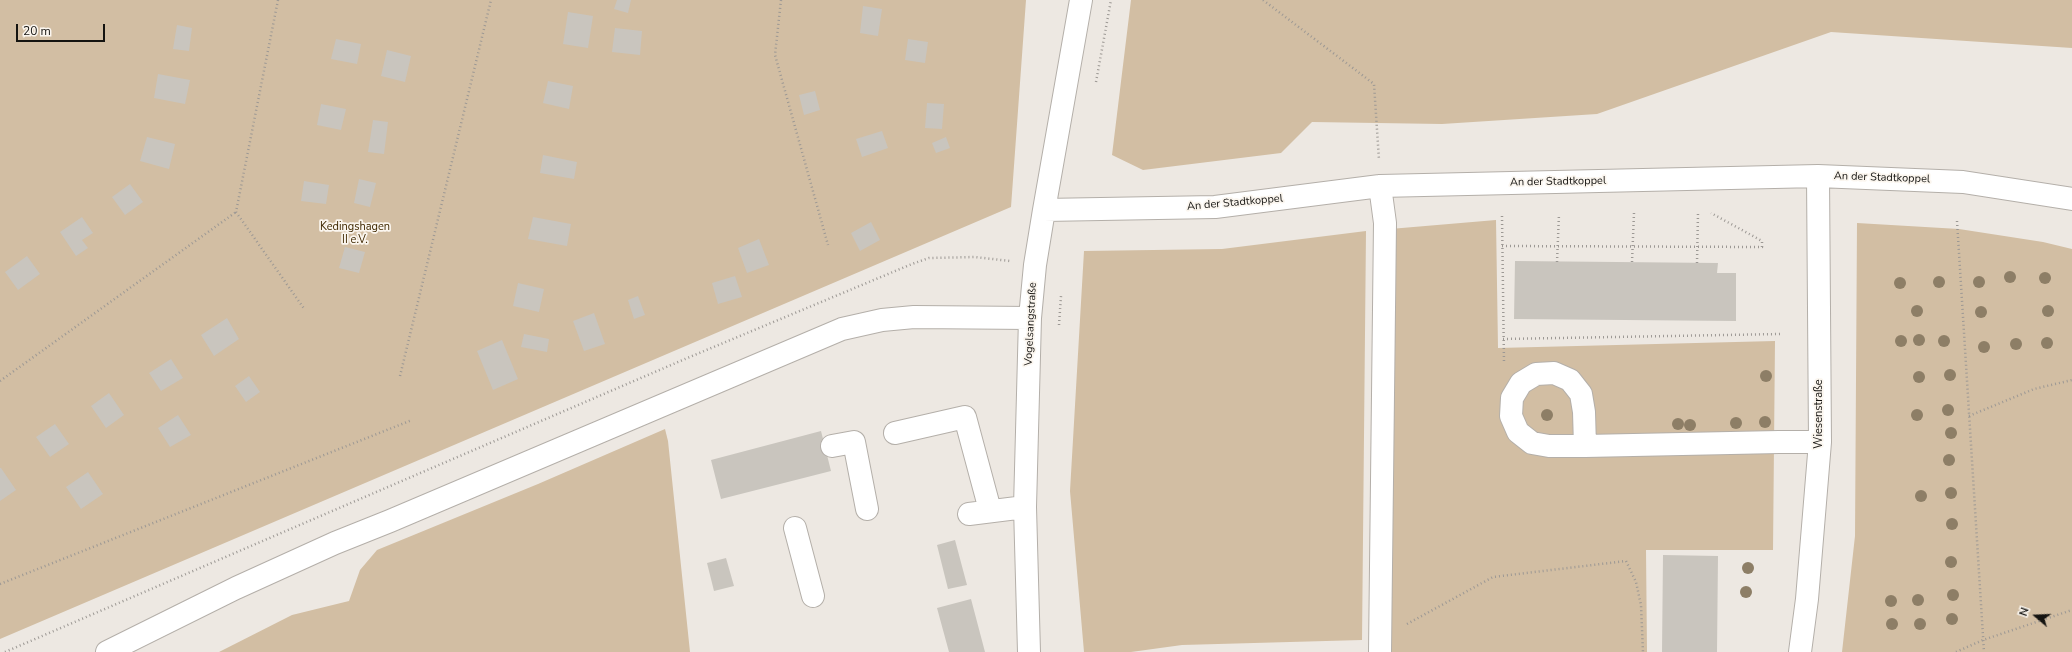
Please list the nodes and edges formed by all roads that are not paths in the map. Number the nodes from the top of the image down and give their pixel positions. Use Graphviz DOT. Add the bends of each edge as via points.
graph roads {
  1 [pos="1081,0"];
  2 [pos="1818,176"];
  3 [pos="1380,186"];
  4 [pos="2072,199"];
  5 [pos="1044,210"];
  6 [pos="1030,318"];
  7 [pos="895,433"];
  8 [pos="1820,442"];
  9 [pos="832,446"];
  10 [pos="1584,446"];
  11 [pos="1025,507"];
  12 [pos="867,509"];
  13 [pos="990,510"];
  14 [pos="969,514"];
  15 [pos="795,528"];
  16 [pos="814,596"];
  17 [pos="1380,646"];
  18 [pos="106,652"];
  19 [pos="1029,652"];
  20 [pos="1800,652"];
  1 -- 5 [label="street, Vogelsangstraße"];
  2 -- 3 [label="street, An der Stadtkoppel"];
  2 -- 4 [label="street, An der Stadtkoppel" via="1963,182"];
  2 -- 8 [label="street, Wiesenstraße"];
  3 -- 5 [label="street, An der Stadtkoppel" via="1215,207"];
  3 -- 17 [label="street" via="1385,224"];
  5 -- 6 [label="street, Vogelsangstraße"];
  6 -- 11 [label="street, Vogelsangstraße"];
  6 -- 18 [label="street" via="914,317 882,320 842,329 334,543"];
  7 -- 13 [label="street" via="965,418"];
  8 -- 10 [label="street"];
  8 -- 20 [label="street, Wiesenstraße"];
  9 -- 12 [label="street" via="854,442"];
  10 -- 10 [label="street" via="1549,446 1532,443 1518,432 1511,416 1512,398 1521,383 1536,374 1554,373 1570,380 1581,394"];
  11 -- 13 [label="street"];
  11 -- 19 [label="street, Vogelsangstraße"];
  13 -- 14 [label="street"];
  15 -- 16 [label="street"];
}
